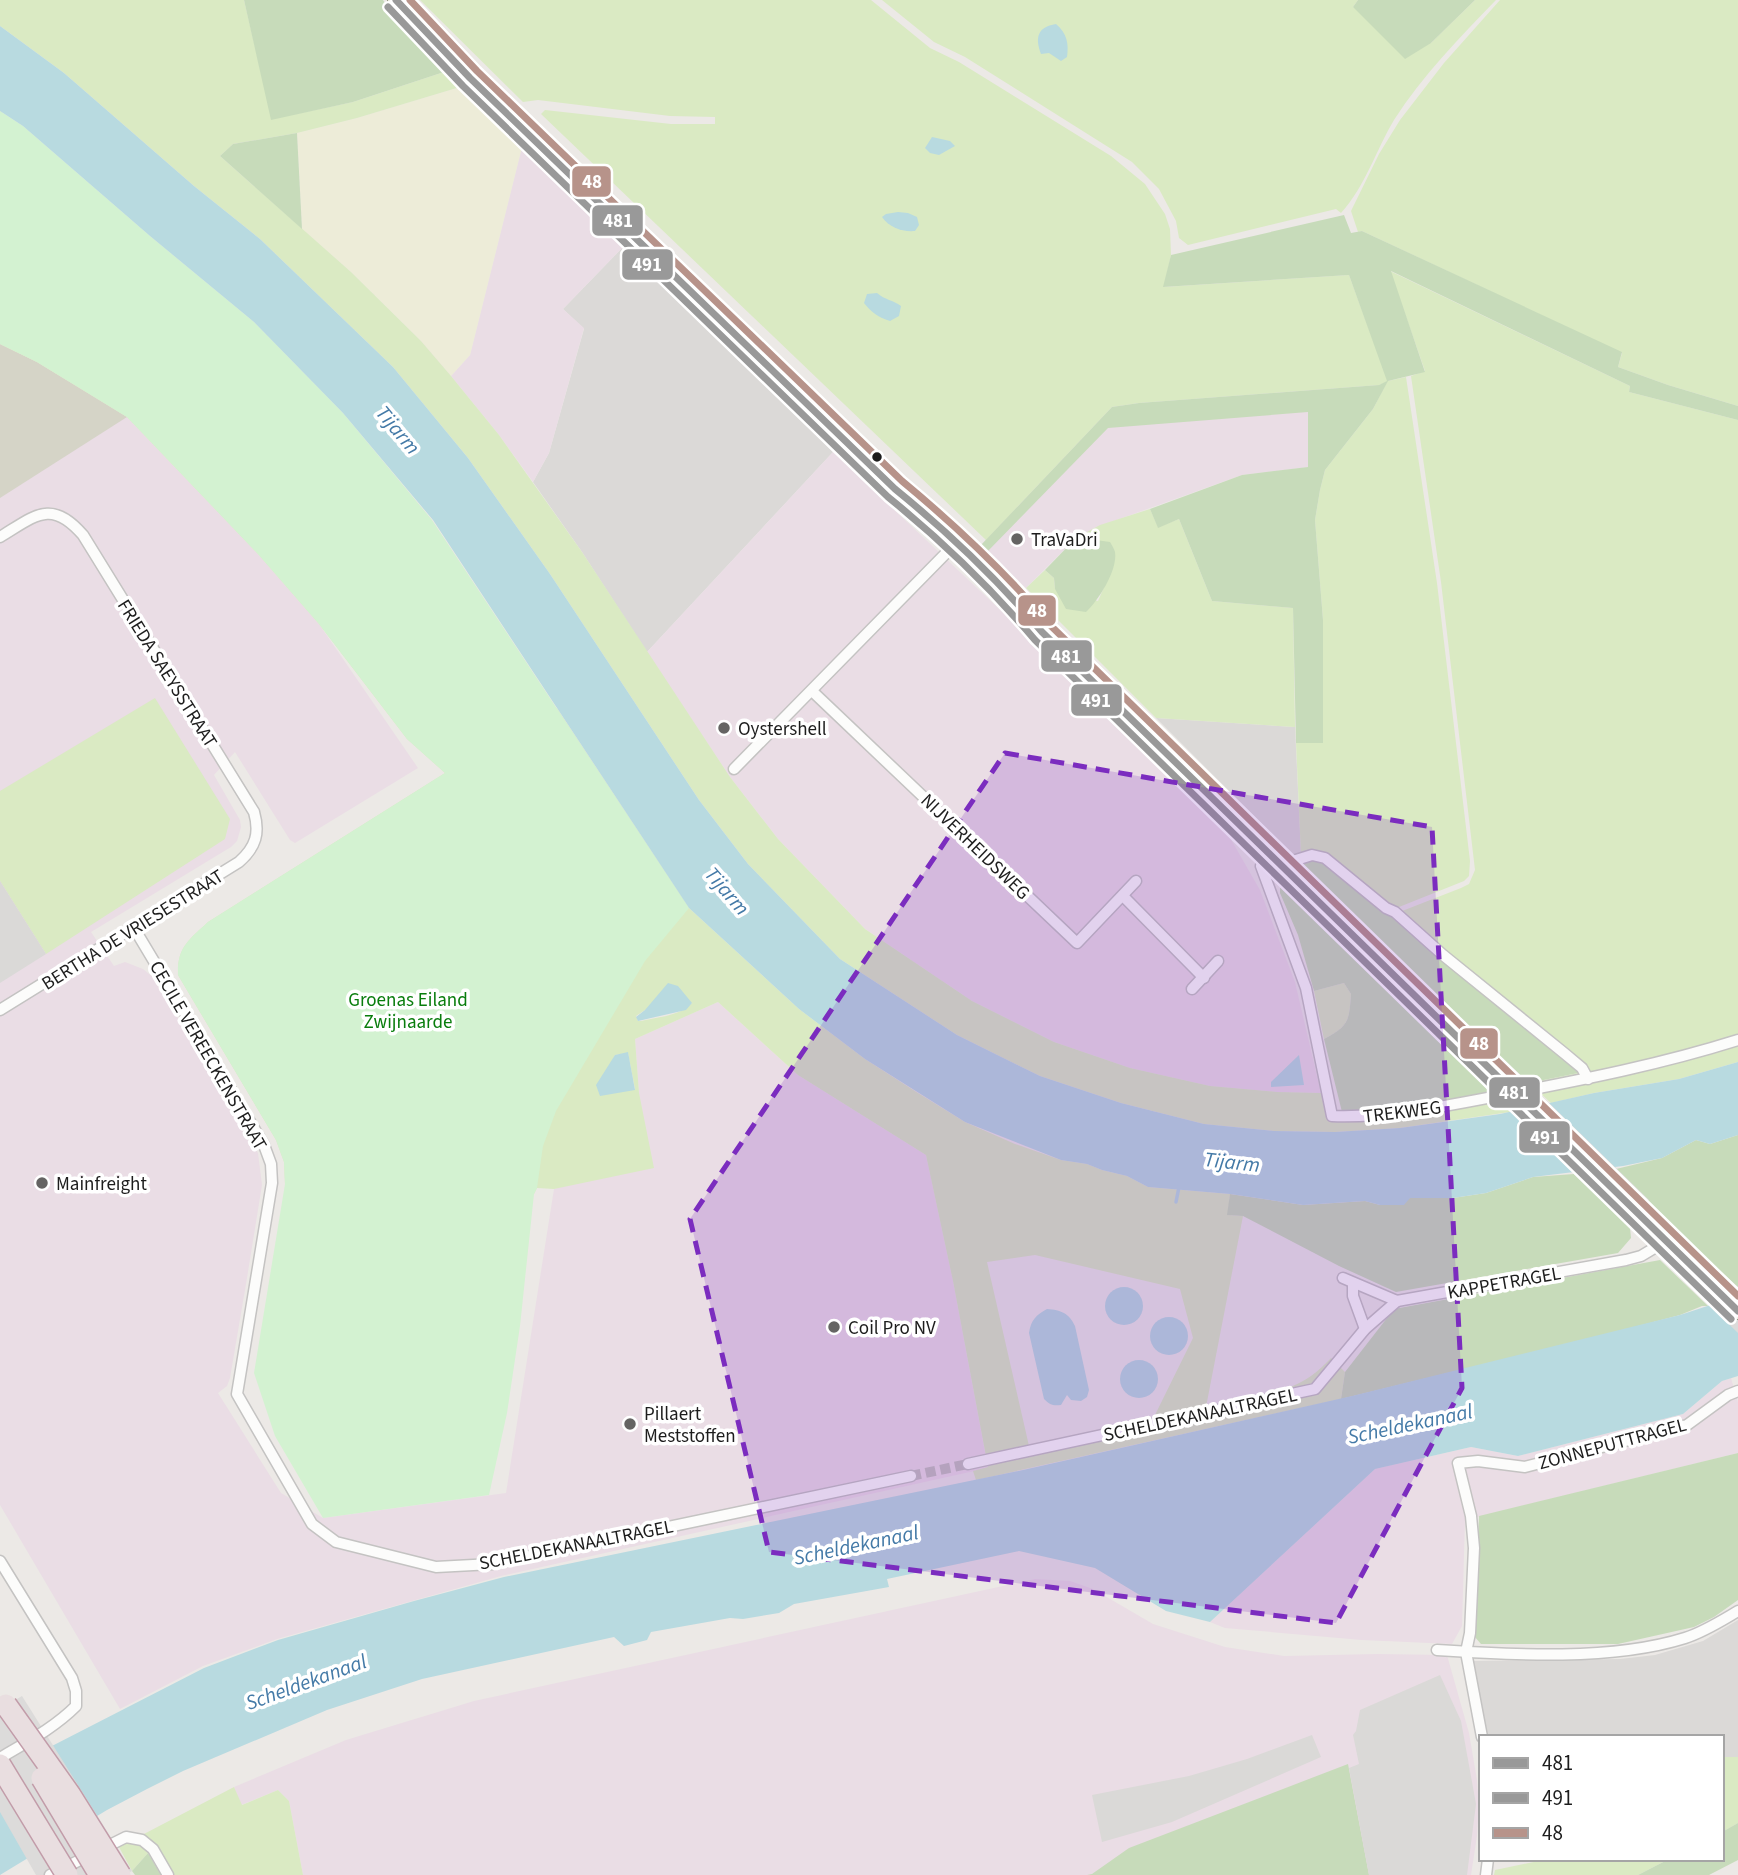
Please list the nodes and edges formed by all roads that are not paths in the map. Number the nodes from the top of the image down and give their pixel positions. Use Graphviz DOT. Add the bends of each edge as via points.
graph roads {
  1 [pos="396,0"];
  2 [pos="0,537"];
  3 [pos="956,543"];
  4 [pos="812,691"];
  5 [pos="734,769"];
  6 [pos="256,840"];
  7 [pos="1274,859"];
  8 [pos="1136,881"];
  9 [pos="1123,896"];
  10 [pos="134,928"];
  11 [pos="1218,961"];
  12 [pos="1204,978"];
  13 [pos="1192,989"];
  14 [pos="0,1010"];
  15 [pos="1738,1040"];
  16 [pos="1588,1079"];
  17 [pos="1666,1241"];
  18 [pos="1397,1301"];
  19 [pos="1738,1311"];
  20 [pos="1365,1329"];
  21 [pos="1738,1391"];
  22 [pos="237,1394"];
  23 [pos="968,1464"];
  24 [pos="911,1476"];
  25 [pos="0,1561"];
  26 [pos="1738,1611"];
  27 [pos="1437,1650"];
  28 [pos="1466,1652"];
  29 [pos="3,1707"];
  30 [pos="1482,1735"];
  31 [pos="0,1758"];
  32 [pos="0,1765"];
  33 [pos="64,1872"];
  34 [pos="50,1875"];
  35 [pos="100,1875"];
  36 [pos="120,1875"];
  37 [pos="168,1875"];
  1 -- 3 [label="main road" via="461,69"];
  2 -- 6 [label="street, FRIEDA SAEYSSTRAAT" via="46,513 61,515 83,535 254,812"];
  3 -- 4 [label="street"];
  3 -- 7 [label="main road"];
  4 -- 5 [label="street"];
  4 -- 9 [label="street, NIJVERHEIDSWEG" via="1077,943"];
  6 -- 10 [label="street, BERTHA DE VRIESESTRAAT" via="239,862"];
  7 -- 16 [label="street" via="1325,858 1583,1068"];
  7 -- 16 [label="street, TREKWEG" via="1261,866 1306,988 1332,1116 1421,1110"];
  7 -- 17 [label="main road, bridge"];
  8 -- 9 [label="street, NIJVERHEIDSWEG"];
  9 -- 12 [label="street"];
  10 -- 14 [label="street, BERTHA DE VRIESESTRAAT"];
  10 -- 22 [label="street, CECILE VEREECKENSTRAAT" via="271,1164 272,1184"];
  11 -- 12 [label="street"];
  12 -- 13 [label="street"];
  15 -- 16 [label="street, TREKWEG"];
  17 -- 18 [label="street, KAPPETRAGEL" via="1626,1260"];
  17 -- 19 [label="main road"];
  18 -- 20 [label="street, SCHELDEKANAALTRAGEL"];
  18 -- 20 [label="street" via="1348,1280"];
  20 -- 23 [label="street, SCHELDEKANAALTRAGEL" via="1315,1388"];
  21 -- 28 [label="street, ZONNEPUTTRAGEL" via="1687,1425 1525,1467 1458,1463 1474,1548"];
  22 -- 24 [label="street, SCHELDEKANAALTRAGEL" via="312,1524 336,1542 436,1567 492,1564"];
  25 -- 31 [label="street" via="72,1678 76,1706 56,1725"];
  26 -- 28 [label="street" via="1696,1634 1639,1649"];
  27 -- 28 [label="street"];
  28 -- 30 [label="street"];
  29 -- 35 [label="highway, bridge"];
  29 -- 36 [label="highway, bridge" via="70,1795"];
  32 -- 33 [label="highway, bridge"];
  33 -- 34 [label="street"];
  33 -- 37 [label="street" via="126,1838 142,1840 153,1849"];
}
